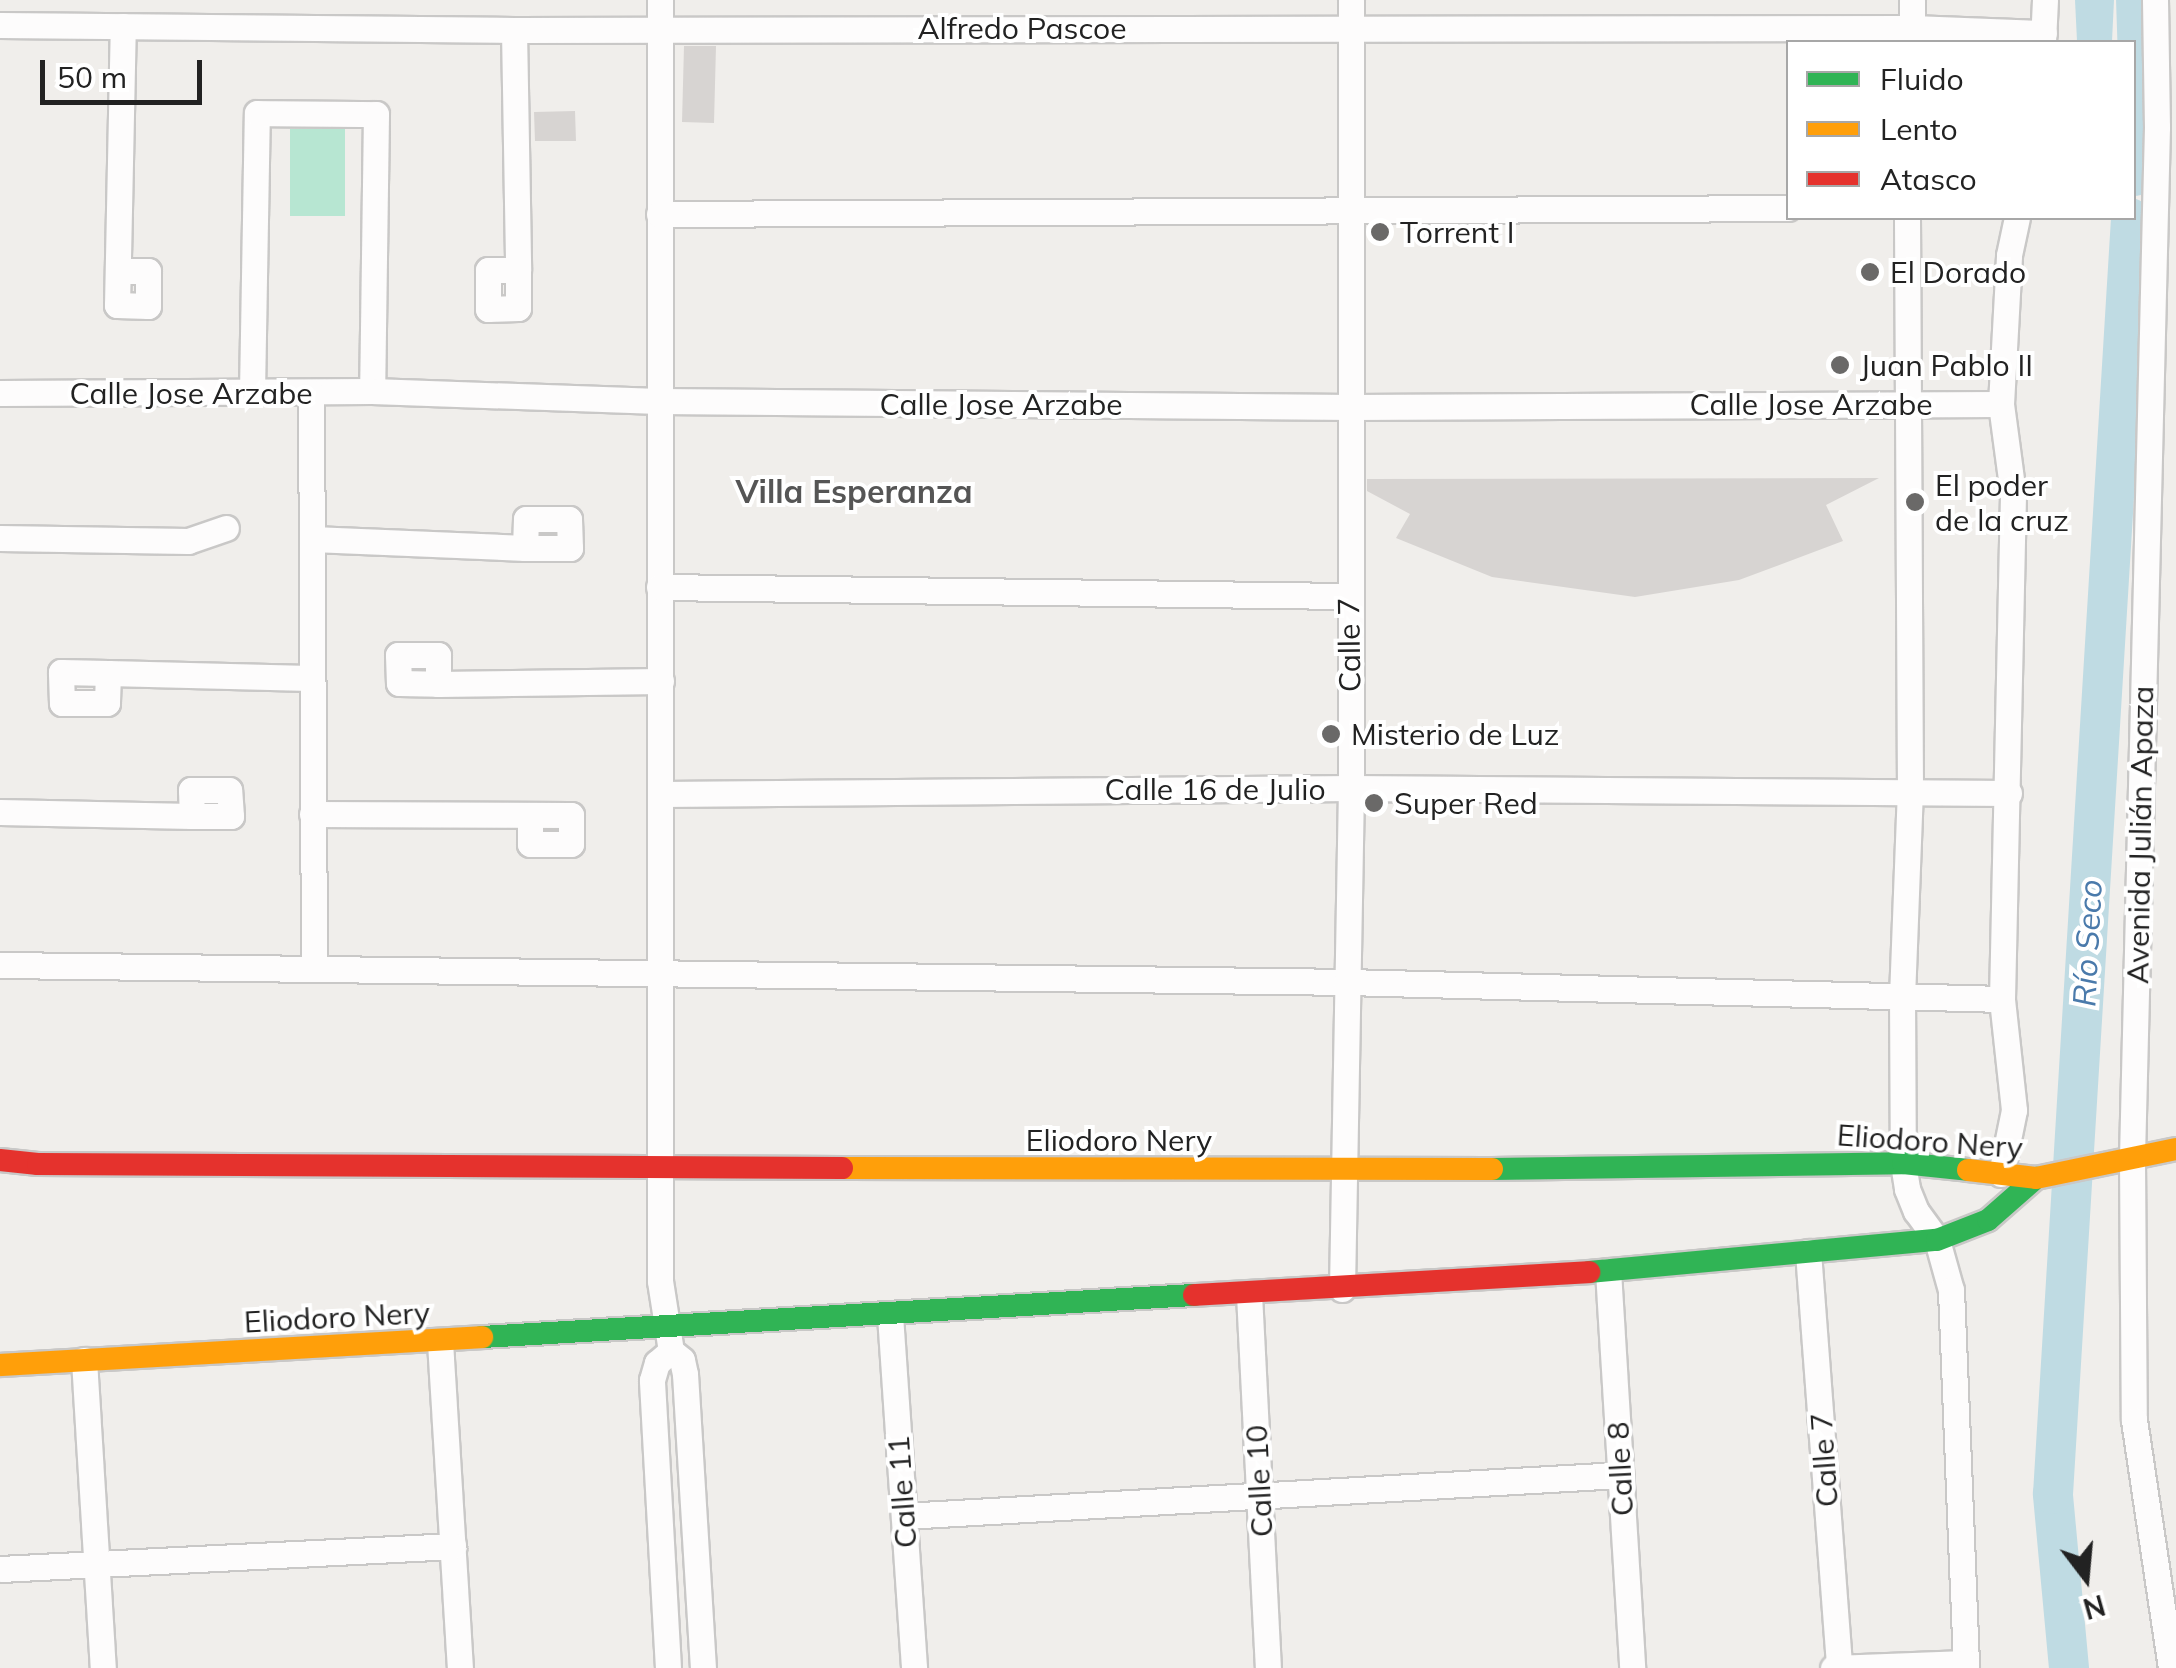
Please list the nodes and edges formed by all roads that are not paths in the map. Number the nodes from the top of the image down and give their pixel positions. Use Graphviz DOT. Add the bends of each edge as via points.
graph roads {
  1 [pos="660,0"];
  2 [pos="1351,0"];
  3 [pos="1912,0"];
  4 [pos="2045,0"];
  5 [pos="2155,0"];
  6 [pos="0,25"];
  7 [pos="123,26"];
  8 [pos="660,27"];
  9 [pos="514,30"];
  10 [pos="1350,30"];
  11 [pos="1912,35"];
  12 [pos="2044,38"];
  13 [pos="2166,126"];
  14 [pos="1786,208"];
  15 [pos="1350,212"];
  16 [pos="660,214"];
  17 [pos="1907,220"];
  18 [pos="2016,220"];
  19 [pos="518,270"];
  20 [pos="118,271"];
  21 [pos="252,392"];
  22 [pos="372,392"];
  23 [pos="0,393"];
  24 [pos="311,393"];
  25 [pos="659,402"];
  26 [pos="1906,403"];
  27 [pos="2001,404"];
  28 [pos="1350,407"];
  29 [pos="226,528"];
  30 [pos="0,538"];
  31 [pos="312,538"];
  32 [pos="525,548"];
  33 [pos="659,587"];
  34 [pos="1348,596"];
  35 [pos="108,674"];
  36 [pos="310,678"];
  37 [pos="660,681"];
  38 [pos="438,684"];
  39 [pos="1352,788"];
  40 [pos="1910,789"];
  41 [pos="2010,793"];
  42 [pos="661,794"];
  43 [pos="0,812"];
  44 [pos="312,814"];
  45 [pos="192,816"];
  46 [pos="530,816"];
  47 [pos="0,965"];
  48 [pos="314,969"];
  49 [pos="660,976"];
  50 [pos="1346,982"];
  51 [pos="1902,995"];
  52 [pos="2002,999"];
  53 [pos="2176,1149"];
  54 [pos="0,1160"];
  55 [pos="2120,1161"];
  56 [pos="1904,1163"];
  57 [pos="659,1168"];
  58 [pos="1344,1170"];
  59 [pos="2001,1174"];
  60 [pos="2040,1177"];
  61 [pos="1937,1240"];
  62 [pos="1808,1252"];
  63 [pos="1608,1270"];
  64 [pos="1342,1289"];
  65 [pos="1249,1294"];
  66 [pos="890,1315"];
  67 [pos="668,1340"];
  68 [pos="440,1342"];
  69 [pos="84,1360"];
  70 [pos="0,1365"];
  71 [pos="1620,1475"];
  72 [pos="1260,1495"];
  73 [pos="904,1516"];
  74 [pos="453,1546"];
  75 [pos="97,1564"];
  76 [pos="0,1569"];
  77 [pos="2166,1580"];
  78 [pos="1966,1666"];
  79 [pos="103,1668"];
  80 [pos="460,1668"];
  81 [pos="668,1668"];
  82 [pos="703,1668"];
  83 [pos="914,1668"];
  84 [pos="1268,1668"];
  85 [pos="1632,1668"];
  86 [pos="1837,1668"];
  87 [pos="2170,1668"];
  1 -- 8 [label="street"];
  2 -- 10 [label="street, Calle 7"];
  3 -- 11 [label="street"];
  4 -- 12 [label="street"];
  5 -- 13 [label="street, Avenida Julián Apaza"];
  6 -- 7 [label="street, Alfredo Pascoe"];
  7 -- 9 [label="street, Alfredo Pascoe"];
  7 -- 20 [label="street"];
  8 -- 9 [label="street, Alfredo Pascoe"];
  8 -- 10 [label="street, Alfredo Pascoe"];
  8 -- 16 [label="street"];
  9 -- 19 [label="street"];
  10 -- 11 [label="street, Alfredo Pascoe"];
  10 -- 15 [label="street, Calle 7"];
  11 -- 12 [label="street, Alfredo Pascoe"];
  13 -- 55 [label="street, Avenida Julián Apaza"];
  14 -- 15 [label="street"];
  15 -- 16 [label="street"];
  15 -- 28 [label="street, Calle 7"];
  16 -- 25 [label="street"];
  17 -- 26 [label="street"];
  18 -- 27 [label="street"];
  21 -- 22 [label="street" via="256,114 376,114"];
  21 -- 23 [label="street, Calle Jose Arzabe"];
  21 -- 24 [label="street, Calle Jose Arzabe"];
  22 -- 24 [label="street, Calle Jose Arzabe"];
  22 -- 25 [label="street, Calle Jose Arzabe"];
  24 -- 31 [label="street"];
  25 -- 28 [label="street, Calle Jose Arzabe"];
  25 -- 33 [label="street"];
  26 -- 27 [label="street, Calle Jose Arzabe"];
  26 -- 28 [label="street, Calle Jose Arzabe"];
  26 -- 40 [label="street"];
  27 -- 41 [label="street" via="2013,494"];
  28 -- 34 [label="street, Calle 7"];
  29 -- 30 [label="street" via="188,541"];
  31 -- 32 [label="street"];
  31 -- 36 [label="street"];
  33 -- 34 [label="street"];
  33 -- 37 [label="street"];
  34 -- 39 [label="street, Calle 7"];
  35 -- 36 [label="street"];
  36 -- 44 [label="street"];
  37 -- 38 [label="street"];
  37 -- 42 [label="street"];
  39 -- 40 [label="street, Calle 16 de Julio"];
  39 -- 42 [label="street, Calle 16 de Julio"];
  39 -- 50 [label="street, Calle 7"];
  40 -- 41 [label="street, Calle 16 de Julio"];
  40 -- 51 [label="street"];
  41 -- 52 [label="street"];
  42 -- 49 [label="street"];
  43 -- 45 [label="street"];
  44 -- 46 [label="street"];
  44 -- 48 [label="street"];
  47 -- 48 [label="street"];
  48 -- 49 [label="street"];
  49 -- 50 [label="street"];
  49 -- 57 [label="street"];
  50 -- 51 [label="street"];
  50 -- 58 [label="street, Calle 7"];
  51 -- 52 [label="street"];
  51 -- 56 [label="street"];
  52 -- 59 [label="street" via="2014,1110"];
  53 -- 55 [label="street"];
  54 -- 57 [label="street, Eliodoro Nery"];
  55 -- 60 [label="street"];
  55 -- 77 [label="street, Avenida Julián Apaza" via="2134,1420"];
  56 -- 58 [label="street, Eliodoro Nery"];
  56 -- 59 [label="street, Eliodoro Nery"];
  56 -- 61 [label="street" via="1916,1211"];
  57 -- 58 [label="street, Eliodoro Nery"];
  57 -- 67 [label="street"];
  58 -- 64 [label="street, Calle 7"];
  59 -- 60 [label="street, Eliodoro Nery"];
  60 -- 61 [label="street, Eliodoro Nery" via="1988,1220"];
  61 -- 62 [label="street, Eliodoro Nery"];
  61 -- 78 [label="street" via="1951,1290"];
  62 -- 63 [label="street, Eliodoro Nery"];
  62 -- 86 [label="street, Calle 7"];
  63 -- 64 [label="street, Eliodoro Nery"];
  63 -- 71 [label="street, Calle 8"];
  64 -- 65 [label="street, Eliodoro Nery"];
  65 -- 66 [label="street, Eliodoro Nery"];
  65 -- 72 [label="street, Calle 10"];
  66 -- 67 [label="street, Eliodoro Nery"];
  66 -- 73 [label="street, Calle 11"];
  67 -- 68 [label="street, Eliodoro Nery"];
  67 -- 81 [label="street" via="652,1380"];
  67 -- 82 [label="street" via="685,1374"];
  68 -- 69 [label="street, Eliodoro Nery"];
  68 -- 74 [label="street"];
  69 -- 70 [label="street, Eliodoro Nery"];
  69 -- 75 [label="street"];
  71 -- 72 [label="street"];
  71 -- 85 [label="street, Calle 8"];
  72 -- 73 [label="street"];
  72 -- 84 [label="street, Calle 10"];
  73 -- 83 [label="street, Calle 11"];
  74 -- 75 [label="street"];
  74 -- 80 [label="street"];
  75 -- 76 [label="street"];
  75 -- 79 [label="street"];
  77 -- 87 [label="street, Avenida Julián Apaza"];
  78 -- 86 [label="street"];
}
